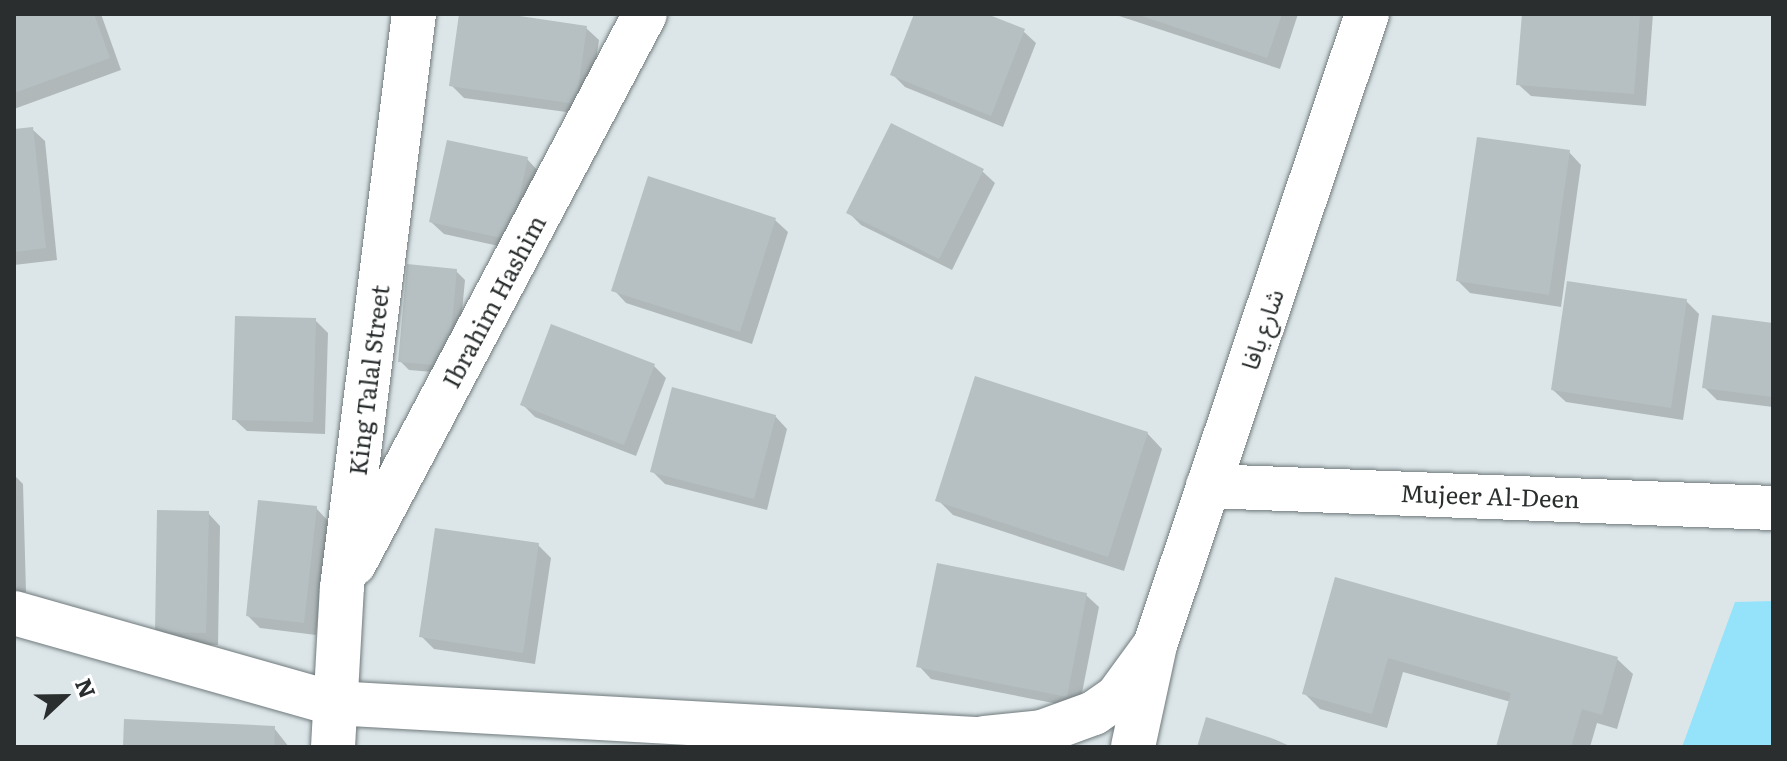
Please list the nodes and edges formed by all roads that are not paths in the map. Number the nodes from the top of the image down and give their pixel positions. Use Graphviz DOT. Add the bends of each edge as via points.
graph roads {
  1 [pos="414,14"];
  2 [pos="645,14"];
  3 [pos="1367,14"];
  4 [pos="1208,486"];
  5 [pos="1773,508"];
  6 [pos="342,587"];
  7 [pos="14,613"];
  8 [pos="1155,645"];
  9 [pos="333,703"];
  10 [pos="1003,743"];
  11 [pos="333,747"];
  12 [pos="1133,747"];
  1 -- 6 [label="street, King Talal Street"];
  2 -- 6 [label="street, Ibrahim Hashim"];
  3 -- 4 [label="street, شارع يافا"];
  4 -- 5 [label="street, Mujeer Al-Deen"];
  4 -- 8 [label="street, شارع يافا"];
  6 -- 9 [label="street, King Talal Street"];
  7 -- 9 [label="street"];
  8 -- 10 [label="street" via="1117,697 1094,713"];
  8 -- 12 [label="street"];
  9 -- 10 [label="street"];
  9 -- 11 [label="street, King Talal Street"];
}
